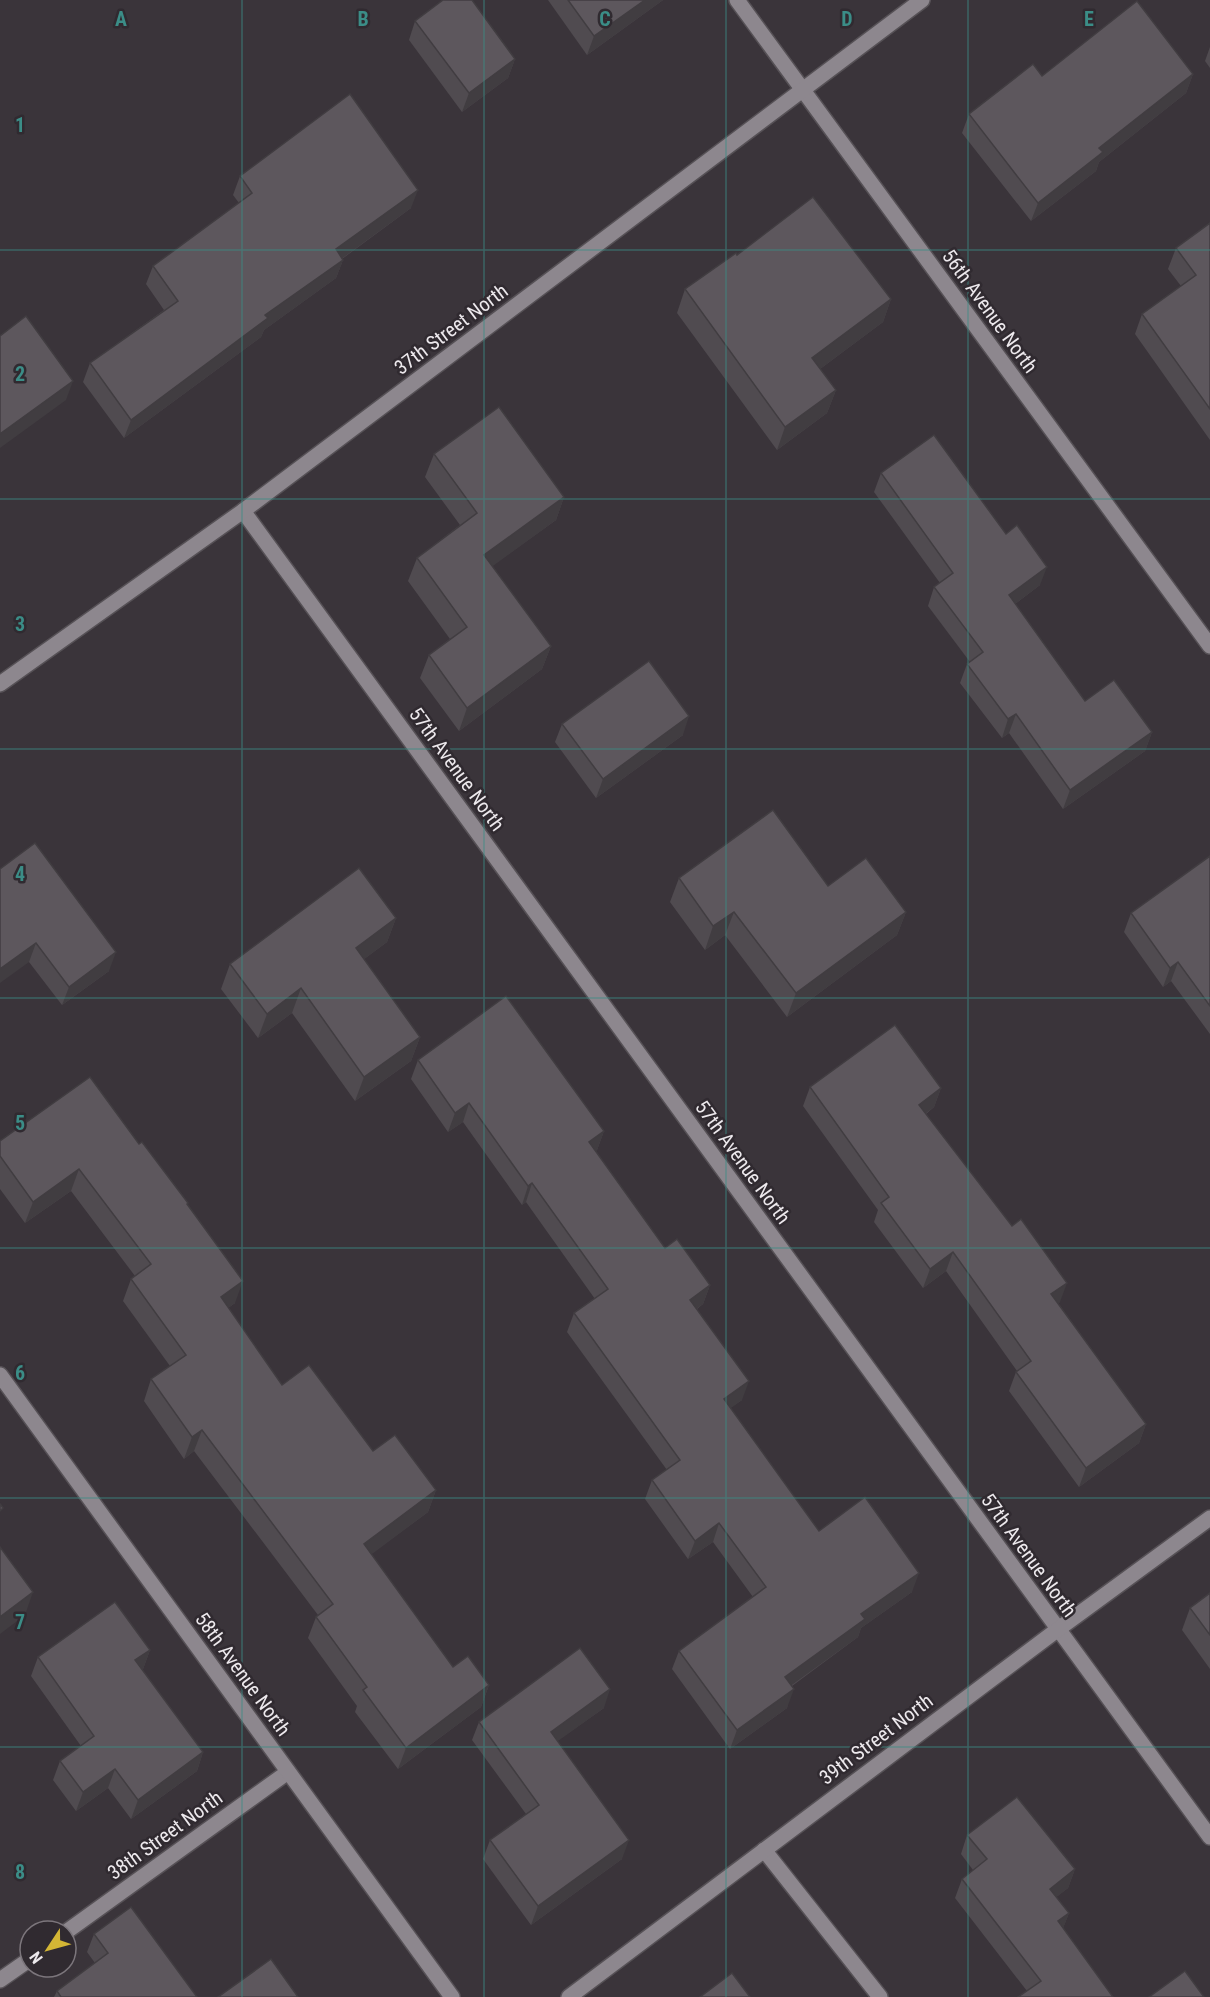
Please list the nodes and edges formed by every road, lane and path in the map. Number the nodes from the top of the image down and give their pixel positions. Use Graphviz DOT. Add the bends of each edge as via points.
graph roads {
  1 [pos="737,0"];
  2 [pos="922,0"];
  3 [pos="802,91"];
  4 [pos="243,511"];
  5 [pos="1210,646"];
  6 [pos="0,684"];
  7 [pos="0,1375"];
  8 [pos="1210,1518"];
  9 [pos="1057,1630"];
  10 [pos="288,1772"];
  11 [pos="1210,1837"];
  12 [pos="764,1850"];
  13 [pos="78,1923"];
  14 [pos="18,1967"];
  15 [pos="0,1980"];
  16 [pos="452,1997"];
  17 [pos="569,1997"];
  18 [pos="880,1997"];
  1 -- 3 [label="street, 56th Avenue North"];
  2 -- 3 [label="street, 37th Street North"];
  3 -- 4 [label="street, 37th Street North"];
  3 -- 5 [label="street, 56th Avenue North"];
  4 -- 6 [label="street, 37th Street North"];
  4 -- 9 [label="street, 57th Avenue North"];
  7 -- 10 [label="street, 58th Avenue North"];
  8 -- 9 [label="street, 39th Street North"];
  9 -- 11 [label="street, 57th Avenue North"];
  9 -- 12 [label="street, 39th Street North"];
  10 -- 13 [label="street, 38th Street North"];
  10 -- 16 [label="street, 58th Avenue North"];
  12 -- 17 [label="street, 39th Street North"];
  12 -- 18 [label="street"];
  14 -- 15 [label="street"];
}
